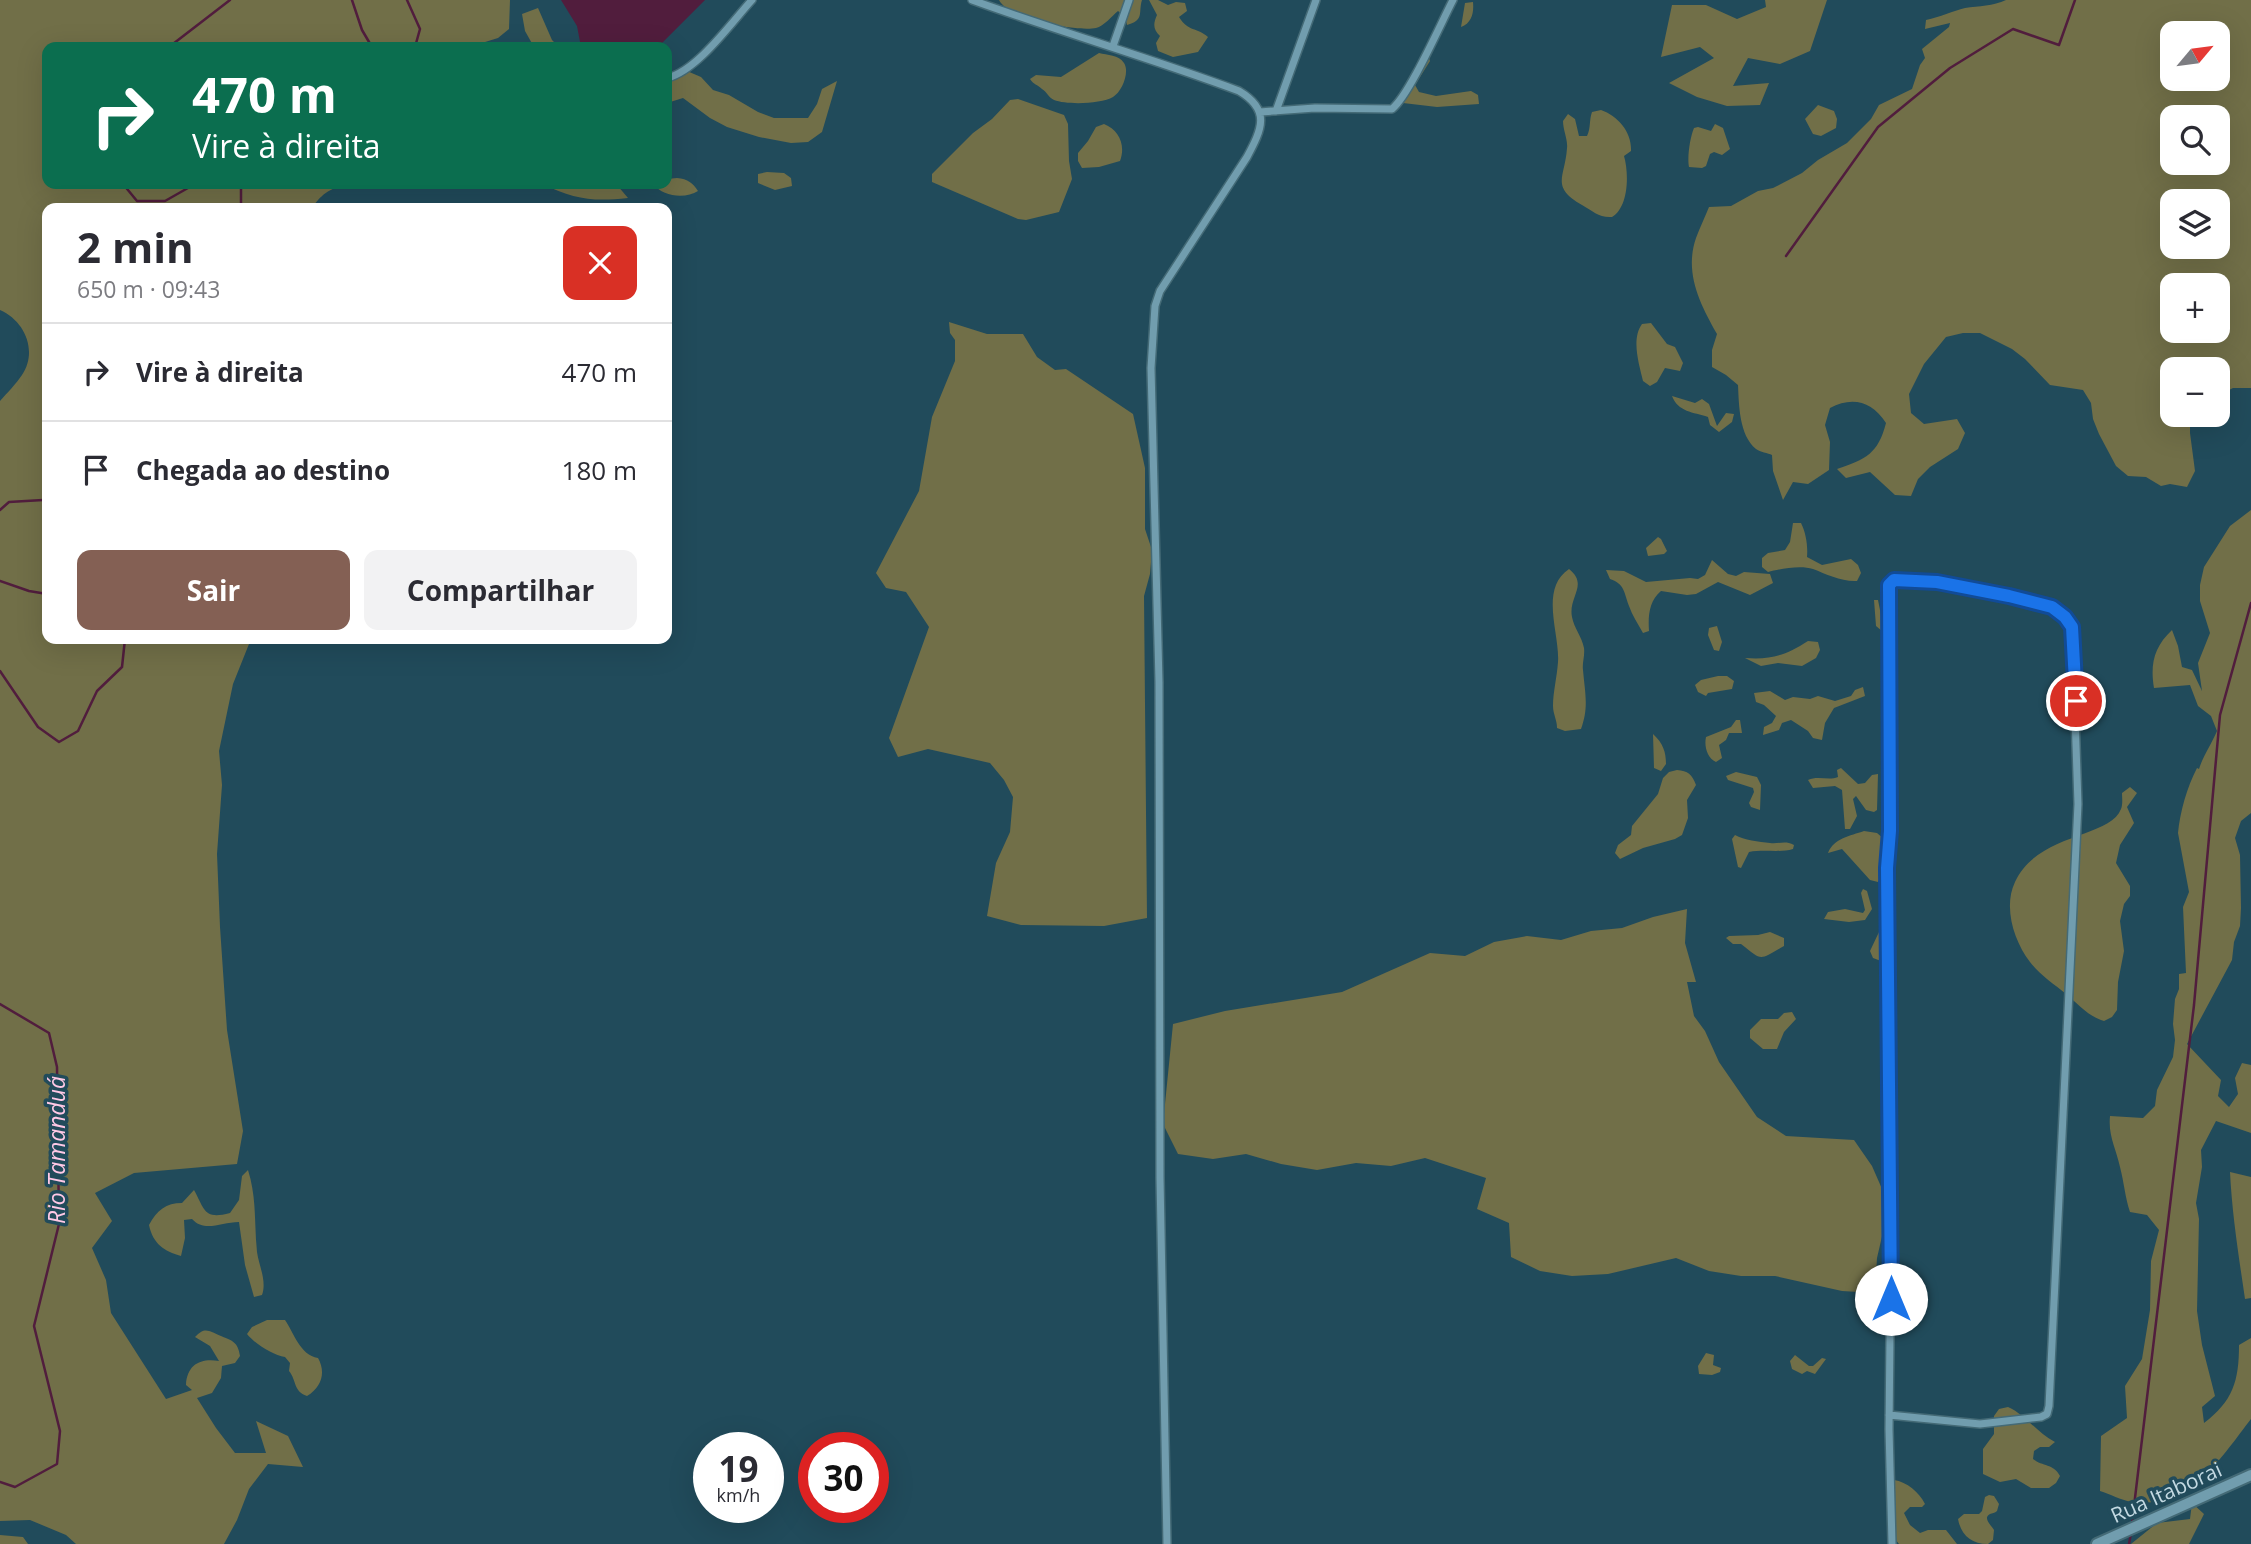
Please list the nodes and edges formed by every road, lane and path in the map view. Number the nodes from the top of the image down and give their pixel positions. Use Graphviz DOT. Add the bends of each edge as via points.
graph roads {
  1 [pos="752,0"];
  2 [pos="972,0"];
  3 [pos="1129,0"];
  4 [pos="1316,0"];
  5 [pos="1453,0"];
  6 [pos="1112,46"];
  7 [pos="672,77"];
  8 [pos="1276,111"];
  9 [pos="1260,112"];
  10 [pos="1889,1415"];
  11 [pos="2251,1475"];
  12 [pos="1167,1544"];
  13 [pos="1892,1544"];
  14 [pos="2096,1544"];
  1 -- 7 [label="street" via="691,65"];
  2 -- 6 [label="street"];
  3 -- 6 [label="street"];
  4 -- 8 [label="street"];
  5 -- 8 [label="street" via="1392,109"];
  6 -- 9 [label="street" via="1239,91 1250,97"];
  8 -- 9 [label="street"];
  9 -- 12 [label="street" via="1259,135 1247,157 1160,291 1153,329"];
  10 -- 10 [label="street" via="1980,1424 2047,1414 2078,804 2072,627 2065,617 2052,607 2009,596 1913,579 1894,580 1889,585"];
  10 -- 13 [label="street"];
  11 -- 14 [label="street, Rua Itaborai"];
}
